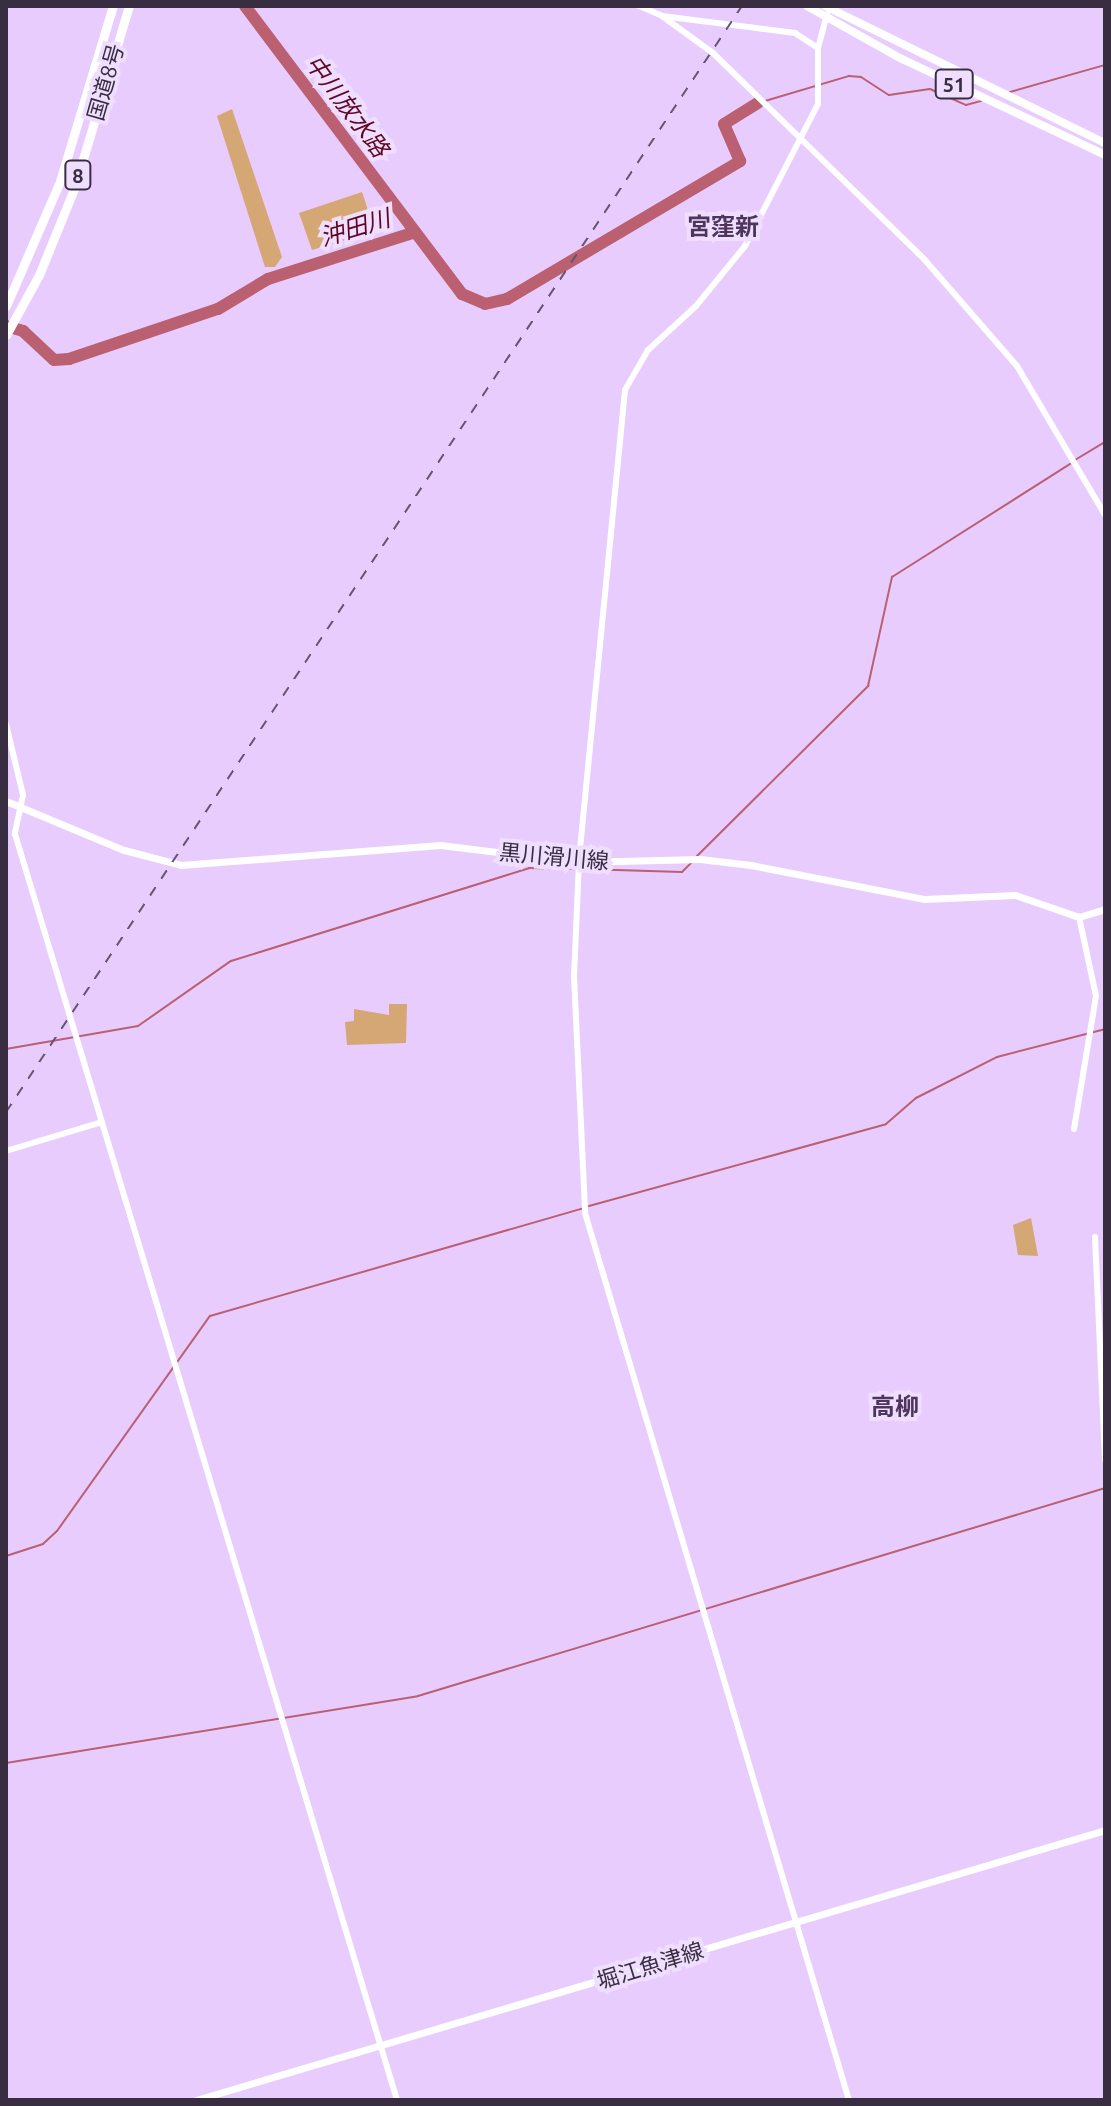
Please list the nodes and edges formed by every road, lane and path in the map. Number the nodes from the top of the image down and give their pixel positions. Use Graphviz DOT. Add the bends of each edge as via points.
graph roads {
  1 [pos="113,6"];
  2 [pos="129,6"];
  3 [pos="639,6"];
  4 [pos="807,6"];
  5 [pos="826,9"];
  6 [pos="662,16"];
  7 [pos="818,48"];
  8 [pos="802,138"];
  9 [pos="1105,143"];
  10 [pos="1105,155"];
  11 [pos="6,306"];
  12 [pos="6,335"];
  13 [pos="1105,515"];
  14 [pos="6,724"];
  15 [pos="6,801"];
  16 [pos="19,806"];
  17 [pos="579,862"];
  18 [pos="1105,909"];
  19 [pos="1079,917"];
  20 [pos="102,1122"];
  21 [pos="1074,1129"];
  22 [pos="6,1151"];
  23 [pos="1095,1237"];
  24 [pos="1105,1460"];
  25 [pos="1105,1830"];
  26 [pos="796,1921"];
  27 [pos="379,2045"];
  28 [pos="196,2100"];
  29 [pos="397,2100"];
  30 [pos="849,2100"];
  1 -- 11 [label="highway, 国道8号 / 8" via="60,181"];
  2 -- 12 [label="highway, 国道8号 / 8" via="74,189 39,275"];
  3 -- 6 [label="street"];
  4 -- 5 [label="main road, 51"];
  5 -- 7 [label="street"];
  5 -- 9 [label="main road, 51"];
  5 -- 10 [label="main road, 51" via="902,59"];
  6 -- 7 [label="street" via="795,33"];
  6 -- 8 [label="street" via="713,53"];
  7 -- 8 [label="street" via="820,90"];
  8 -- 13 [label="street" via="924,259 1017,366"];
  8 -- 17 [label="street" via="728,271 648,350 625,390"];
  14 -- 16 [label="street" via="23,795"];
  15 -- 16 [label="main road, 黒川滑川線"];
  16 -- 17 [label="main road, 黒川滑川線" via="124,850 181,865 440,845"];
  16 -- 20 [label="street" via="15,834"];
  17 -- 19 [label="main road, 黒川滑川線" via="700,859 925,899 1015,895"];
  17 -- 26 [label="street" via="574,976 583,1204"];
  18 -- 19 [label="main road"];
  19 -- 21 [label="street" via="1096,996"];
  20 -- 22 [label="street"];
  20 -- 27 [label="street"];
  23 -- 24 [label="street"];
  25 -- 26 [label="main road, 堀江魚津線"];
  26 -- 27 [label="main road, 堀江魚津線"];
  26 -- 30 [label="street"];
  27 -- 28 [label="main road, 堀江魚津線"];
  27 -- 29 [label="street"];
}
